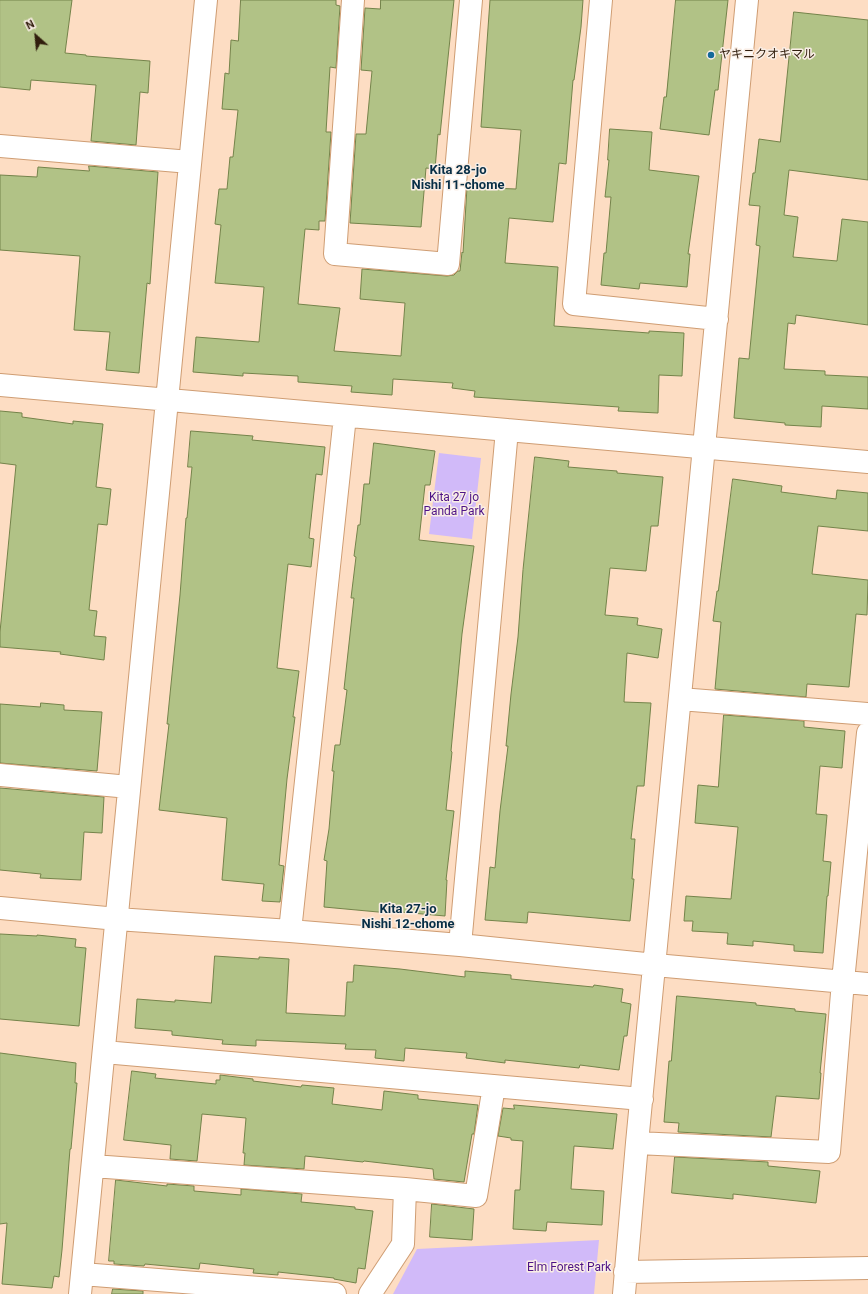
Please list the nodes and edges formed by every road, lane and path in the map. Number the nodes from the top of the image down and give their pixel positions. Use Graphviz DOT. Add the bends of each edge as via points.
graph roads {
  1 [pos="206,0"];
  2 [pos="353,0"];
  3 [pos="471,0"];
  4 [pos="602,0"];
  5 [pos="747,0"];
  6 [pos="0,146"];
  7 [pos="190,162"];
  8 [pos="717,319"];
  9 [pos="0,385"];
  10 [pos="167,400"];
  11 [pos="345,416"];
  12 [pos="507,430"];
  13 [pos="704,448"];
  14 [pos="868,462"];
  15 [pos="680,699"];
  16 [pos="868,714"];
  17 [pos="868,733"];
  18 [pos="0,775"];
  19 [pos="129,786"];
  20 [pos="0,908"];
  21 [pos="117,919"];
  22 [pos="290,931"];
  23 [pos="460,945"];
  24 [pos="655,965"];
  25 [pos="842,981"];
  26 [pos="868,984"];
  27 [pos="104,1052"];
  28 [pos="494,1086"];
  29 [pos="642,1100"];
  30 [pos="637,1143"];
  31 [pos="93,1166"];
  32 [pos="405,1189"];
  33 [pos="868,1268"];
  34 [pos="625,1272"];
  35 [pos="82,1284"];
  36 [pos="335,1294"];
  37 [pos="370,1294"];
  38 [pos="624,1294"];
  1 -- 7 [label="street"];
  2 -- 3 [label="street" via="335,254 448,264"];
  4 -- 8 [label="street" via="574,304"];
  5 -- 8 [label="street"];
  6 -- 7 [label="street"];
  7 -- 10 [label="street"];
  8 -- 13 [label="street"];
  9 -- 10 [label="street"];
  10 -- 11 [label="street"];
  10 -- 19 [label="street"];
  11 -- 12 [label="street"];
  11 -- 22 [label="street"];
  12 -- 13 [label="street"];
  12 -- 23 [label="street"];
  13 -- 14 [label="street"];
  13 -- 15 [label="street"];
  15 -- 16 [label="street"];
  15 -- 24 [label="street"];
  17 -- 25 [label="street"];
  18 -- 19 [label="street"];
  19 -- 21 [label="street"];
  20 -- 21 [label="street"];
  21 -- 22 [label="street"];
  21 -- 27 [label="street"];
  22 -- 23 [label="street"];
  23 -- 24 [label="street"];
  24 -- 25 [label="street"];
  24 -- 29 [label="street"];
  25 -- 26 [label="street"];
  25 -- 30 [label="street" via="829,1152"];
  27 -- 28 [label="street"];
  27 -- 31 [label="street"];
  28 -- 29 [label="street"];
  28 -- 32 [label="street" via="476,1196"];
  29 -- 30 [label="street"];
  30 -- 34 [label="street"];
  31 -- 32 [label="street"];
  31 -- 35 [label="street"];
  32 -- 37 [label="street" via="403,1244"];
  33 -- 34 [label="street"];
  34 -- 38 [label="street"];
  35 -- 36 [label="street"];
}
